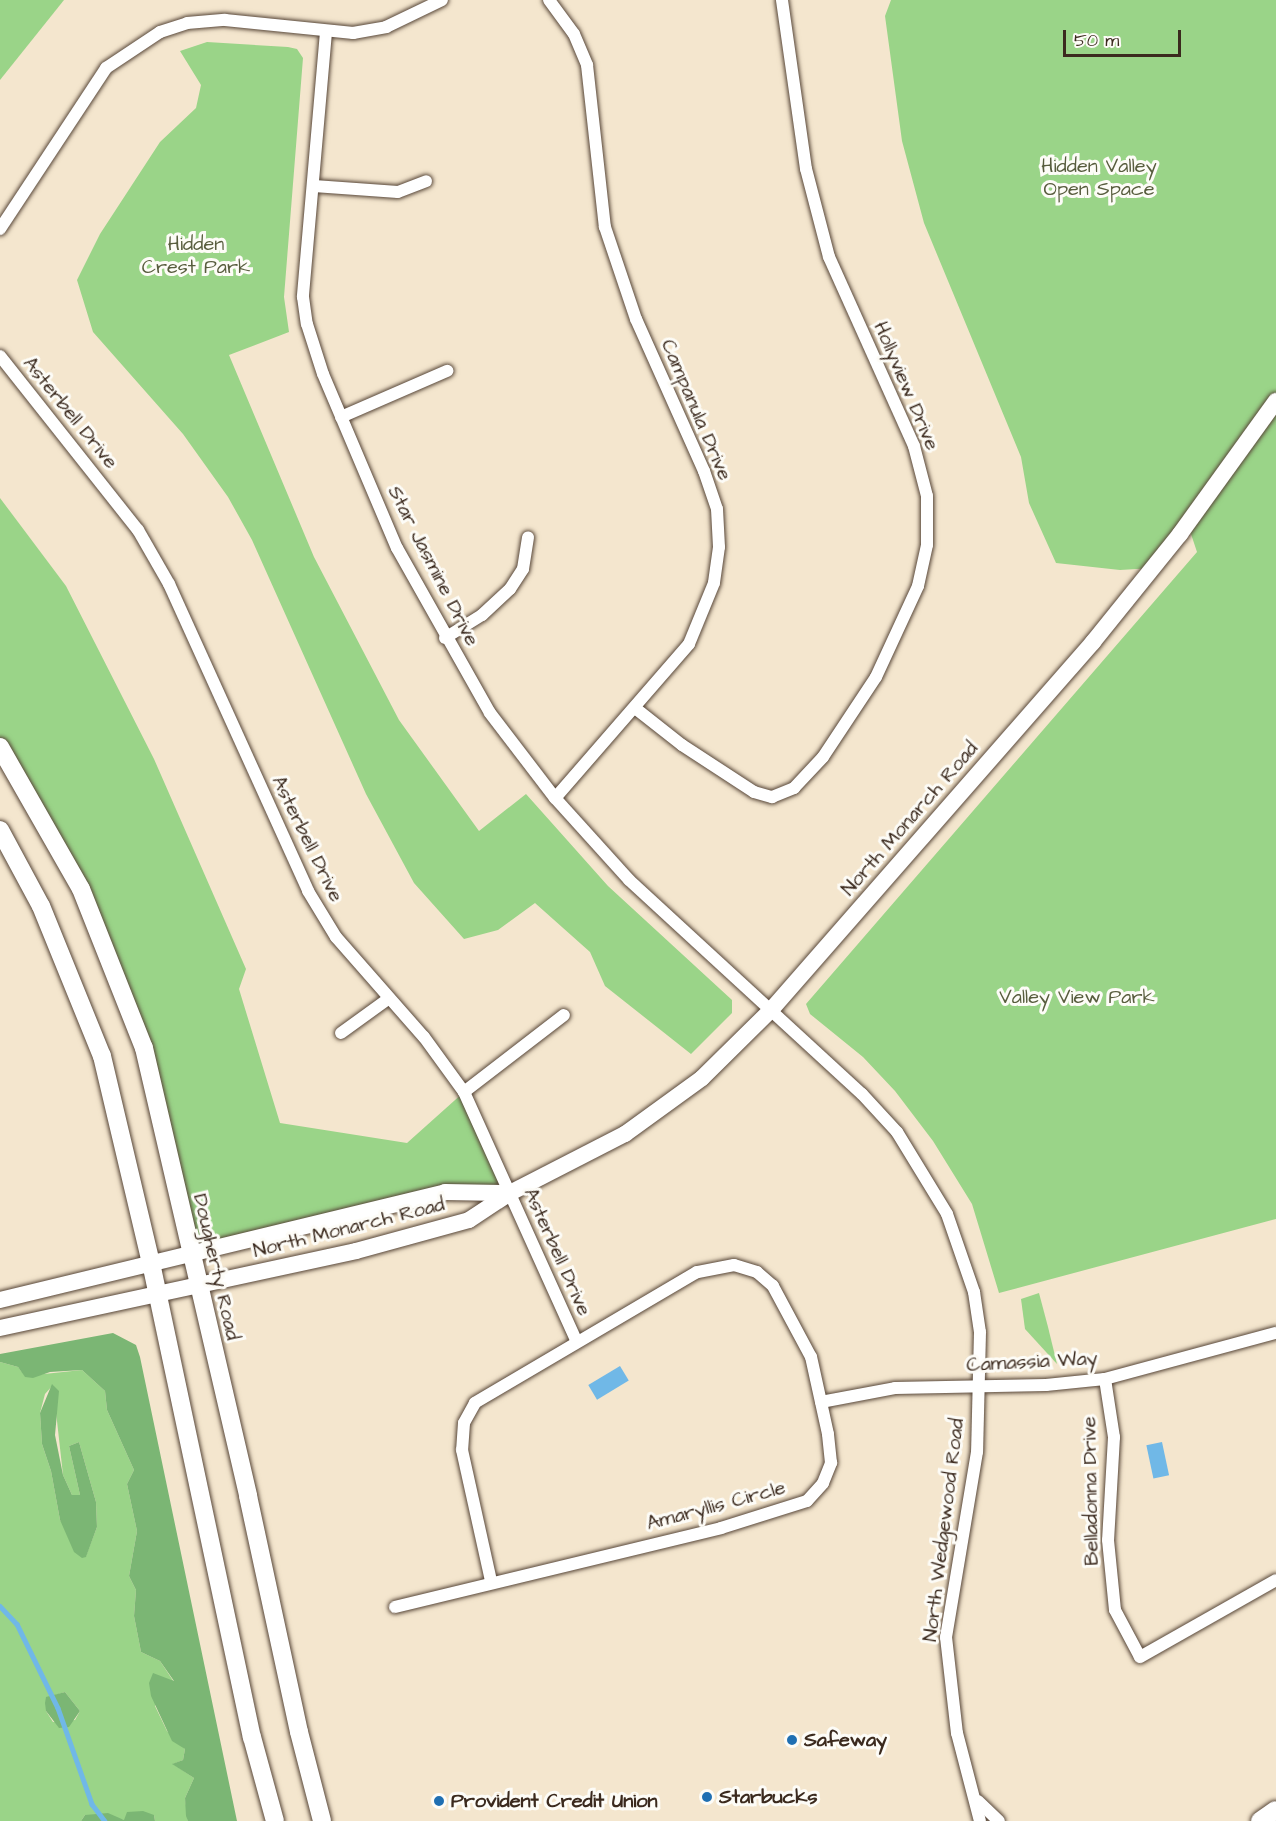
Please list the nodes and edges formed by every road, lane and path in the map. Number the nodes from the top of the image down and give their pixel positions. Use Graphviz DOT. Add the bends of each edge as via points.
graph roads {
  1 [pos="442,0"];
  2 [pos="549,0"];
  3 [pos="782,0"];
  4 [pos="326,32"];
  5 [pos="426,181"];
  6 [pos="314,186"];
  7 [pos="0,229"];
  8 [pos="0,356"];
  9 [pos="447,371"];
  10 [pos="1275,405"];
  11 [pos="341,417"];
  12 [pos="528,537"];
  13 [pos="445,638"];
  14 [pos="635,708"];
  15 [pos="0,747"];
  16 [pos="555,798"];
  17 [pos="0,830"];
  18 [pos="388,999"];
  19 [pos="771,1010"];
  20 [pos="564,1015"];
  21 [pos="341,1034"];
  22 [pos="464,1092"];
  23 [pos="510,1193"];
  24 [pos="190,1256"];
  25 [pos="151,1263"];
  26 [pos="197,1286"];
  27 [pos="157,1296"];
  28 [pos="0,1300"];
  29 [pos="0,1328"];
  30 [pos="1276,1333"];
  31 [pos="576,1340"];
  32 [pos="1106,1379"];
  33 [pos="981,1385"];
  34 [pos="821,1402"];
  35 [pos="1276,1580"];
  36 [pos="491,1581"];
  37 [pos="395,1606"];
  38 [pos="978,1801"];
  39 [pos="1276,1810"];
  40 [pos="275,1821"];
  41 [pos="322,1821"];
  42 [pos="980,1821"];
  43 [pos="999,1821"];
  44 [pos="1260,1821"];
  1 -- 4 [label="street" via="386,27 353,33"];
  2 -- 14 [label="street, Campanula Drive" via="574,34 587,65 600,200 614,255 636,319 717,509 718,556 704,614 689,644"];
  3 -- 14 [label="street, Hollyview Drive" via="794,109 817,213 829,257 914,446 927,496 927,544 918,586 876,677 823,757 794,788 772,797 754,792 682,745"];
  4 -- 6 [label="street, Star Jasmine Drive"];
  4 -- 7 [label="street" via="225,20 187,23 139,43 106,68"];
  5 -- 6 [label="street" via="398,192"];
  6 -- 11 [label="street, Star Jasmine Drive" via="303,297 307,324"];
  8 -- 18 [label="street, Asterbell Drive" via="138,530 169,584 308,891 336,937"];
  9 -- 11 [label="street"];
  10 -- 19 [label="street, North Monarch Road" via="1180,534 1093,642"];
  11 -- 13 [label="street, Star Jasmine Drive" via="397,548"];
  12 -- 13 [label="street" via="523,569 510,589 488,611"];
  13 -- 16 [label="street, Star Jasmine Drive" via="490,713"];
  14 -- 16 [label="street, Campanula Drive"];
  15 -- 24 [label="main road, Dougherty Road" via="81,890 144,1048"];
  16 -- 19 [label="street, Star Jasmine Drive" via="629,880"];
  17 -- 25 [label="main road" via="41,906 102,1056"];
  18 -- 21 [label="street"];
  18 -- 22 [label="street, Asterbell Drive" via="424,1037"];
  19 -- 23 [label="street, North Monarch Road" via="702,1078 625,1134"];
  19 -- 33 [label="street, North Wedgewood Road" via="862,1094 897,1132 927,1177 947,1214 974,1292"];
  20 -- 22 [label="street"];
  22 -- 23 [label="street, Asterbell Drive"];
  23 -- 24 [label="street, North Monarch Road" via="445,1192"];
  23 -- 26 [label="street, North Monarch Road" via="469,1220 356,1251"];
  23 -- 31 [label="street, Asterbell Drive"];
  24 -- 25 [label="street, North Monarch Road"];
  24 -- 26 [label="main road, Dougherty Road"];
  25 -- 27 [label="main road"];
  25 -- 28 [label="street, North Monarch Road"];
  26 -- 27 [label="street, North Monarch Road"];
  26 -- 41 [label="main road, Dougherty Road"];
  27 -- 29 [label="street, North Monarch Road"];
  27 -- 40 [label="main road" via="252,1737"];
  30 -- 32 [label="street, Camassia Way"];
  31 -- 34 [label="street, Amaryllis Circle" via="697,1272 734,1265 757,1272 773,1286 790,1312 812,1357"];
  31 -- 36 [label="street, Amaryllis Circle" via="490,1391 475,1403 464,1423 462,1450"];
  32 -- 33 [label="street, Camassia Way"];
  32 -- 35 [label="street, Belladonna Drive" via="1114,1437 1108,1540 1115,1610 1140,1657"];
  33 -- 34 [label="street, Camassia Way" via="895,1388"];
  33 -- 38 [label="street, North Wedgewood Road" via="977,1452 946,1637 957,1733"];
  34 -- 36 [label="street, Amaryllis Circle" via="831,1463 823,1483 807,1500 721,1528"];
  36 -- 37 [label="street, Amaryllis Circle"];
  38 -- 42 [label="street, North Wedgewood Road"];
  38 -- 43 [label="street, North Wedgewood Road"];
  39 -- 44 [label="main road"];
}
